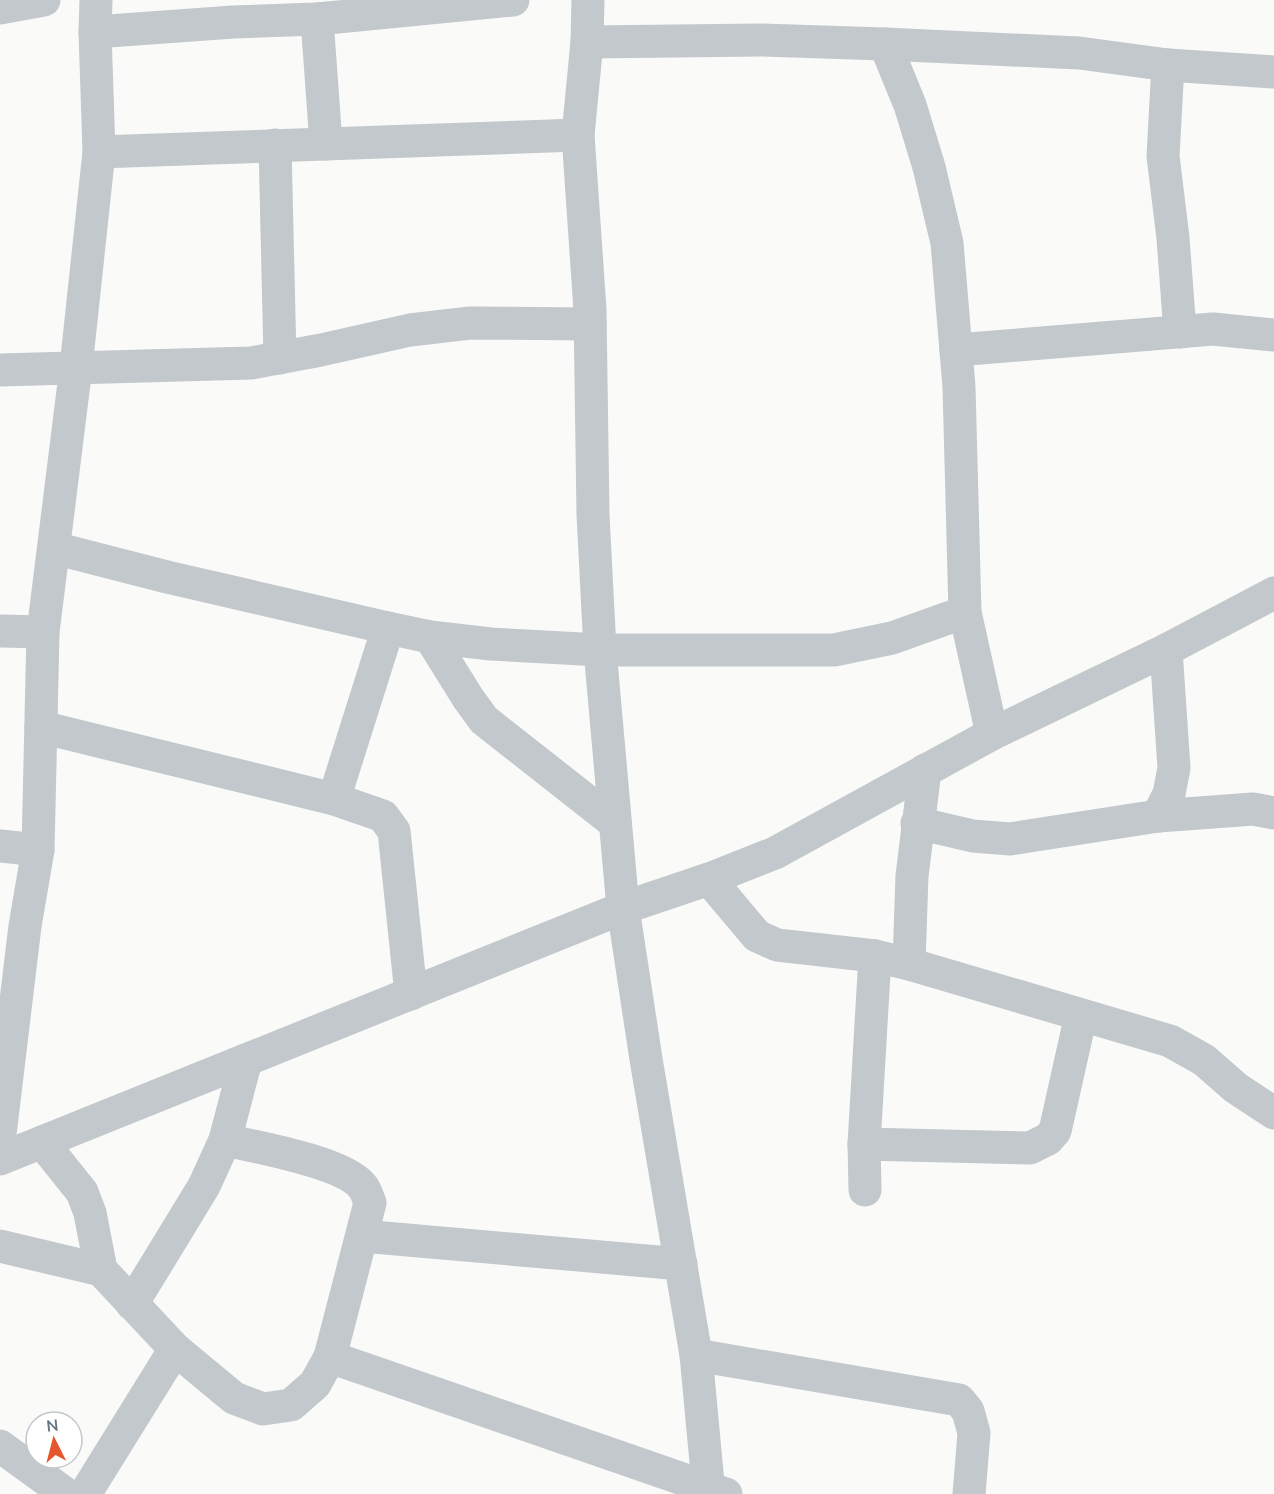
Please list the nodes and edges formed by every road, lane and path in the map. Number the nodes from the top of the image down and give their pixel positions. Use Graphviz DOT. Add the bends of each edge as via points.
graph roads {
  1 [pos="44,0"];
  2 [pos="96,0"];
  3 [pos="513,0"];
  4 [pos="588,0"];
  5 [pos="0,8"];
  6 [pos="317,19"];
  7 [pos="95,32"];
  8 [pos="587,42"];
  9 [pos="885,44"];
  10 [pos="1168,65"];
  11 [pos="1274,72"];
  12 [pos="578,135"];
  13 [pos="326,144"];
  14 [pos="275,145"];
  15 [pos="99,152"];
  16 [pos="590,324"];
  17 [pos="1180,332"];
  18 [pos="1274,335"];
  19 [pos="957,350"];
  20 [pos="280,358"];
  21 [pos="76,367"];
  22 [pos="0,370"];
  23 [pos="54,548"];
  24 [pos="1274,593"];
  25 [pos="965,612"];
  26 [pos="388,628"];
  27 [pos="0,631"];
  28 [pos="43,632"];
  29 [pos="430,637"];
  30 [pos="600,650"];
  31 [pos="1166,650"];
  32 [pos="41,728"];
  33 [pos="992,734"];
  34 [pos="925,770"];
  35 [pos="334,799"];
  36 [pos="1274,813"];
  37 [pos="1158,816"];
  38 [pos="615,823"];
  39 [pos="917,823"];
  40 [pos="0,846"];
  41 [pos="38,850"];
  42 [pos="709,879"];
  43 [pos="623,908"];
  44 [pos="874,956"];
  45 [pos="909,964"];
  46 [pos="411,994"];
  47 [pos="1081,1015"];
  48 [pos="246,1060"];
  49 [pos="1274,1113"];
  50 [pos="0,1134"];
  51 [pos="225,1140"];
  52 [pos="42,1142"];
  53 [pos="864,1144"];
  54 [pos="0,1159"];
  55 [pos="865,1190"];
  56 [pos="362,1236"];
  57 [pos="0,1246"];
  58 [pos="681,1264"];
  59 [pos="101,1270"];
  60 [pos="132,1304"];
  61 [pos="176,1349"];
  62 [pos="696,1355"];
  63 [pos="330,1357"];
  64 [pos="0,1446"];
  65 [pos="715,1492"];
  66 [pos="66,1494"];
  67 [pos="85,1494"];
  68 [pos="969,1494"];
  1 -- 5 [label="street"];
  2 -- 7 [label="street"];
  3 -- 6 [label="street"];
  4 -- 8 [label="street"];
  6 -- 7 [label="street"];
  6 -- 13 [label="street"];
  7 -- 15 [label="street"];
  8 -- 9 [label="street" via="761,40"];
  8 -- 12 [label="street"];
  9 -- 10 [label="street" via="1080,53"];
  9 -- 19 [label="street" via="910,105 947,243"];
  10 -- 11 [label="street"];
  10 -- 17 [label="street" via="1163,156"];
  12 -- 13 [label="street"];
  12 -- 16 [label="street"];
  13 -- 14 [label="street"];
  14 -- 15 [label="street"];
  14 -- 20 [label="street"];
  15 -- 21 [label="street"];
  16 -- 20 [label="street" via="470,323 410,330"];
  16 -- 30 [label="street"];
  17 -- 18 [label="street" via="1212,329"];
  17 -- 19 [label="street"];
  19 -- 25 [label="street"];
  20 -- 21 [label="street" via="251,363"];
  21 -- 22 [label="street"];
  21 -- 23 [label="street"];
  23 -- 26 [label="street"];
  23 -- 28 [label="street"];
  24 -- 31 [label="street"];
  25 -- 30 [label="street" via="892,638 834,650"];
  25 -- 33 [label="street"];
  26 -- 29 [label="street"];
  26 -- 35 [label="street"];
  27 -- 28 [label="street"];
  28 -- 32 [label="street"];
  29 -- 30 [label="street"];
  29 -- 38 [label="street" via="484,720"];
  30 -- 38 [label="street"];
  31 -- 33 [label="street"];
  31 -- 37 [label="street" via="1174,768 1169,794"];
  32 -- 35 [label="street"];
  32 -- 41 [label="street"];
  33 -- 34 [label="street"];
  34 -- 39 [label="street"];
  34 -- 42 [label="street" via="775,853"];
  35 -- 46 [label="street" via="383,816 394,831"];
  36 -- 37 [label="street" via="1254,809"];
  37 -- 39 [label="street" via="1010,839 973,836"];
  38 -- 43 [label="street"];
  39 -- 45 [label="street"];
  40 -- 41 [label="street"];
  41 -- 50 [label="street"];
  42 -- 43 [label="street"];
  42 -- 44 [label="street" via="757,936 777,945"];
  43 -- 46 [label="street"];
  43 -- 58 [label="street"];
  44 -- 45 [label="street"];
  44 -- 53 [label="street"];
  45 -- 47 [label="street"];
  46 -- 48 [label="street"];
  47 -- 49 [label="street" via="1170,1041 1204,1060 1236,1088"];
  47 -- 53 [label="street" via="1055,1131 1048,1139 1030,1148"];
  48 -- 51 [label="street"];
  48 -- 52 [label="street"];
  51 -- 56 [label="street" via="309,1160 349,1176 363,1186 370,1203"];
  51 -- 60 [label="street" via="204,1186"];
  52 -- 54 [label="street"];
  52 -- 59 [label="street" via="82,1192"];
  53 -- 55 [label="street"];
  56 -- 58 [label="street"];
  56 -- 63 [label="street"];
  57 -- 59 [label="street"];
  58 -- 62 [label="street"];
  59 -- 60 [label="street"];
  60 -- 61 [label="street"];
  61 -- 63 [label="street" via="234,1398 263,1409 291,1406 315,1384"];
  61 -- 67 [label="street"];
  62 -- 65 [label="street"];
  62 -- 68 [label="street" via="959,1400 968,1411 974,1433"];
  63 -- 65 [label="street"];
  64 -- 66 [label="street"];
}
